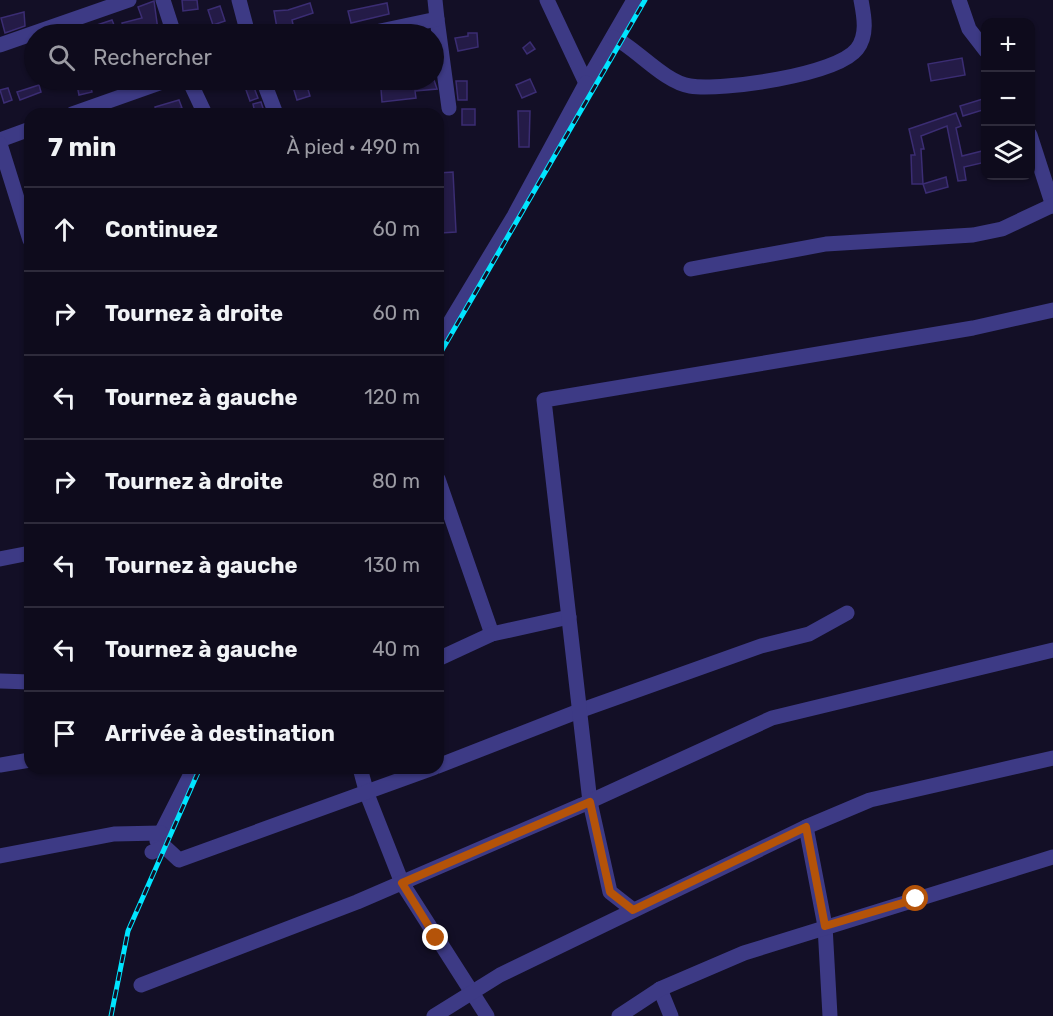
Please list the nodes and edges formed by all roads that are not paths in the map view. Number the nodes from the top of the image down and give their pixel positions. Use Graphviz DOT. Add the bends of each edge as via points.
graph roads {
  1 [pos="129,0"];
  2 [pos="163,0"];
  3 [pos="238,0"];
  4 [pos="435,0"];
  5 [pos="547,0"];
  6 [pos="634,0"];
  7 [pos="861,0"];
  8 [pos="959,0"];
  9 [pos="437,19"];
  10 [pos="60,24"];
  11 [pos="171,24"];
  12 [pos="245,24"];
  13 [pos="413,24"];
  14 [pos="438,24"];
  15 [pos="24,37"];
  16 [pos="613,37"];
  17 [pos="981,44"];
  18 [pos="0,45"];
  19 [pos="444,71"];
  20 [pos="586,83"];
  21 [pos="140,90"];
  22 [pos="194,90"];
  23 [pos="267,90"];
  24 [pos="89,108"];
  25 [pos="202,108"];
  26 [pos="274,108"];
  27 [pos="449,108"];
  28 [pos="24,132"];
  29 [pos="0,142"];
  30 [pos="1035,150"];
  31 [pos="1053,205"];
  32 [pos="24,220"];
  33 [pos="691,269"];
  34 [pos="1053,310"];
  35 [pos="444,332"];
  36 [pos="444,496"];
  37 [pos="24,554"];
  38 [pos="0,559"];
  39 [pos="847,613"];
  40 [pos="569,617"];
  41 [pos="492,634"];
  42 [pos="1053,650"];
  43 [pos="444,655"];
  44 [pos="0,681"];
  45 [pos="24,682"];
  46 [pos="579,711"];
  47 [pos="1053,758"];
  48 [pos="24,761"];
  49 [pos="444,764"];
  50 [pos="0,765"];
  51 [pos="192,774"];
  52 [pos="361,774"];
  53 [pos="418,774"];
  54 [pos="366,794"];
  55 [pos="590,802"];
  56 [pos="806,827"];
  57 [pos="161,833"];
  58 [pos="0,856"];
  59 [pos="1053,857"];
  60 [pos="402,883"];
  61 [pos="633,910"];
  62 [pos="825,926"];
  63 [pos="141,985"];
  64 [pos="660,989"];
  65 [pos="471,993"];
  66 [pos="434,1016"];
  67 [pos="487,1016"];
  68 [pos="619,1016"];
  69 [pos="671,1016"];
  70 [pos="830,1016"];
  1 -- 10 [label="street"];
  2 -- 11 [label="street"];
  3 -- 12 [label="street"];
  4 -- 9 [label="street"];
  5 -- 20 [label="street"];
  6 -- 16 [label="street"];
  7 -- 16 [label="street" via="864,36 857,49 845,59 799,76 688,86"];
  8 -- 17 [label="street" via="969,28"];
  9 -- 13 [label="street"];
  9 -- 14 [label="street"];
  15 -- 18 [label="street"];
  16 -- 20 [label="street"];
  19 -- 27 [label="street"];
  20 -- 35 [label="street" via="514,216"];
  21 -- 24 [label="street"];
  22 -- 25 [label="street"];
  23 -- 26 [label="street"];
  28 -- 29 [label="street"];
  29 -- 32 [label="street"];
  30 -- 31 [label="street"];
  31 -- 33 [label="street" via="1002,229 973,235 826,244"];
  34 -- 40 [label="street" via="973,328 544,400"];
  36 -- 41 [label="street"];
  37 -- 38 [label="street"];
  39 -- 46 [label="street" via="809,634 761,646"];
  40 -- 41 [label="street"];
  40 -- 46 [label="street"];
  41 -- 43 [label="street"];
  42 -- 55 [label="street" via="772,718"];
  44 -- 45 [label="street"];
  46 -- 49 [label="street"];
  46 -- 55 [label="street"];
  47 -- 56 [label="street" via="870,800"];
  48 -- 50 [label="street"];
  51 -- 57 [label="street"];
  52 -- 54 [label="street"];
  53 -- 54 [label="street"];
  54 -- 57 [label="street" via="179,860 165,847 152,852"];
  54 -- 60 [label="street"];
  55 -- 60 [label="street"];
  55 -- 61 [label="street" via="610,892"];
  56 -- 61 [label="street"];
  56 -- 62 [label="street"];
  57 -- 58 [label="street" via="114,834"];
  59 -- 62 [label="street"];
  60 -- 63 [label="street"];
  60 -- 65 [label="street"];
  61 -- 65 [label="street"];
  62 -- 64 [label="street" via="744,953"];
  62 -- 70 [label="street"];
  64 -- 68 [label="street"];
  64 -- 69 [label="street"];
  65 -- 66 [label="street"];
  65 -- 67 [label="street"];
}
